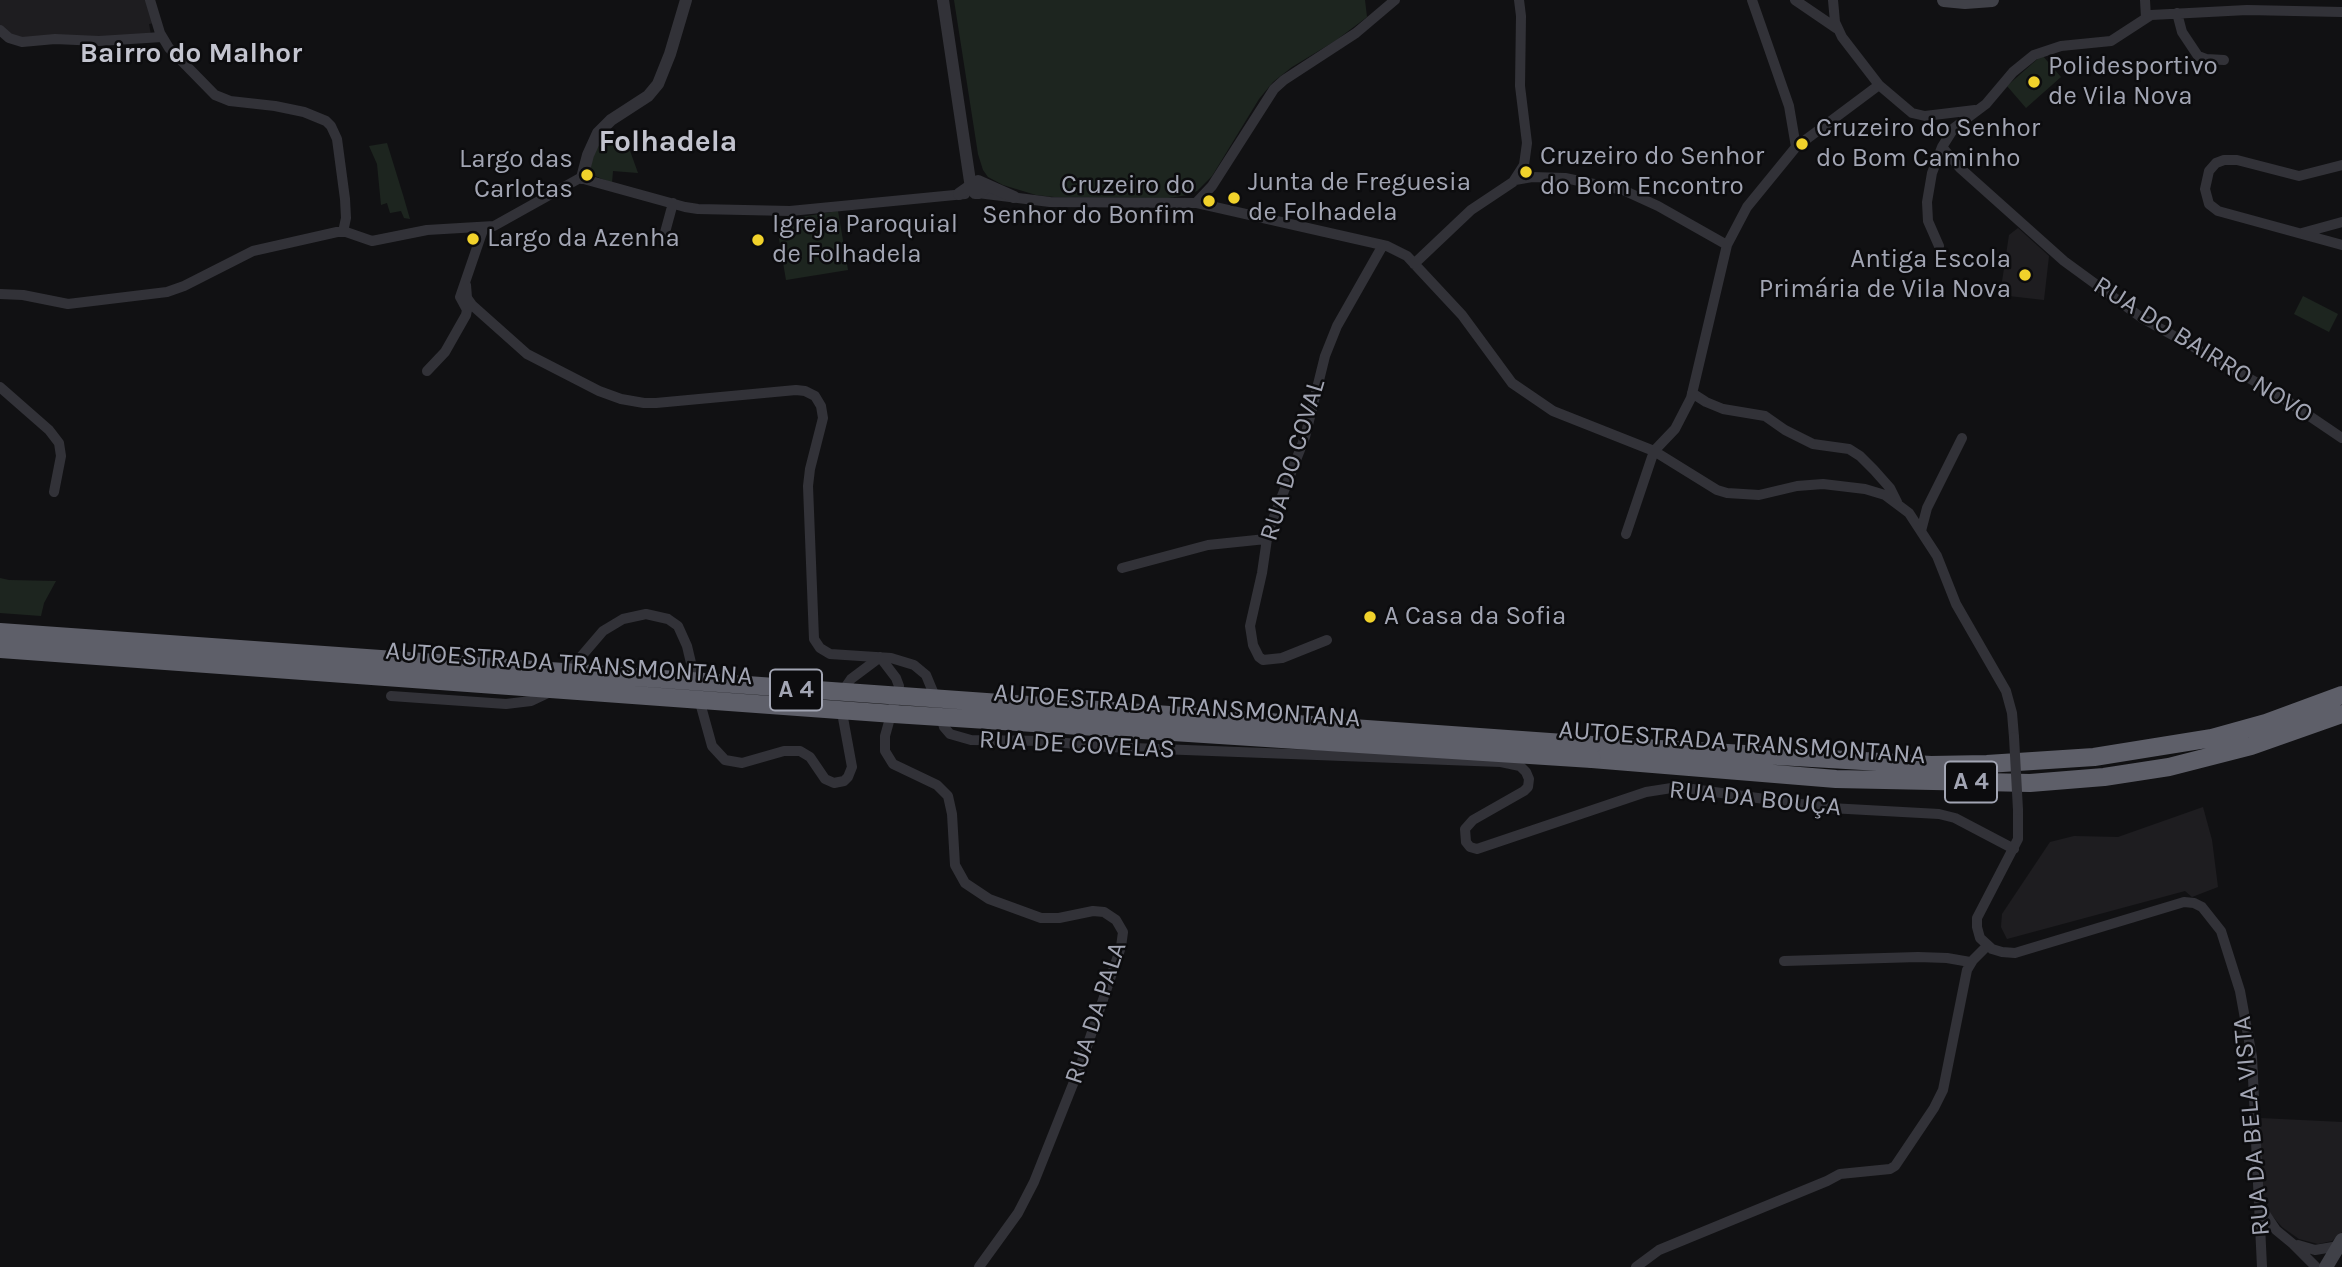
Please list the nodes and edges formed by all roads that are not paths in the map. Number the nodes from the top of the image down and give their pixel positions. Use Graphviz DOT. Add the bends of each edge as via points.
graph roads {
  1 [pos="150,0"];
  2 [pos="686,0"];
  3 [pos="943,0"];
  4 [pos="1395,0"];
  5 [pos="1518,0"];
  6 [pos="1752,0"];
  7 [pos="1795,0"];
  8 [pos="1833,0"];
  9 [pos="1944,0"];
  10 [pos="1992,0"];
  11 [pos="2145,0"];
  12 [pos="2291,0"];
  13 [pos="2297,10"];
  14 [pos="2342,12"];
  15 [pos="2177,13"];
  16 [pos="2146,18"];
  17 [pos="1836,28"];
  18 [pos="0,30"];
  19 [pos="162,37"];
  20 [pos="2224,60"];
  21 [pos="1879,85"];
  22 [pos="1976,110"];
  23 [pos="1796,147"];
  24 [pos="1942,147"];
  25 [pos="1527,156"];
  26 [pos="2342,165"];
  27 [pos="1545,177"];
  28 [pos="582,178"];
  29 [pos="1516,180"];
  30 [pos="977,189"];
  31 [pos="959,194"];
  32 [pos="1014,197"];
  33 [pos="673,203"];
  34 [pos="1196,203"];
  35 [pos="2342,222"];
  36 [pos="484,227"];
  37 [pos="343,232"];
  38 [pos="2298,234"];
  39 [pos="664,236"];
  40 [pos="2342,244"];
  41 [pos="1383,245"];
  42 [pos="1727,245"];
  43 [pos="1939,246"];
  44 [pos="1414,264"];
  45 [pos="466,285"];
  46 [pos="0,294"];
  47 [pos="427,371"];
  48 [pos="0,387"];
  49 [pos="1692,393"];
  50 [pos="1962,438"];
  51 [pos="2342,438"];
  52 [pos="1654,451"];
  53 [pos="54,492"];
  54 [pos="1897,502"];
  55 [pos="1921,531"];
  56 [pos="1626,534"];
  57 [pos="1266,540"];
  58 [pos="1122,568"];
  59 [pos="0,632"];
  60 [pos="1327,640"];
  61 [pos="0,649"];
  62 [pos="880,657"];
  63 [pos="2342,695"];
  64 [pos="391,696"];
  65 [pos="2342,714"];
  66 [pos="1592,752"];
  67 [pos="1501,762"];
  68 [pos="2014,849"];
  69 [pos="1987,946"];
  70 [pos="1784,961"];
  71 [pos="1970,962"];
  72 [pos="2260,1205"];
  73 [pos="2340,1243"];
  74 [pos="2294,1244"];
  75 [pos="979,1267"];
  76 [pos="1636,1267"];
  77 [pos="2262,1267"];
  78 [pos="2316,1267"];
  79 [pos="2326,1267"];
  1 -- 19 [label="street"];
  2 -- 28 [label="street" via="658,84 598,133"];
  3 -- 30 [label="street" via="970,170"];
  4 -- 34 [label="street" via="1274,89 1212,186"];
  5 -- 25 [label="street"];
  6 -- 23 [label="street" via="1789,106"];
  7 -- 17 [label="street"];
  8 -- 17 [label="street"];
  9 -- 10 [label="main road"];
  11 -- 16 [label="street"];
  12 -- 13 [label="street"];
  13 -- 14 [label="street"];
  13 -- 15 [label="street"];
  15 -- 16 [label="street"];
  15 -- 20 [label="street" via="2182,32 2198,56"];
  16 -- 22 [label="street" via="2111,41 2061,46 2035,55"];
  17 -- 21 [label="street"];
  18 -- 19 [label="street" via="22,42"];
  19 -- 37 [label="street" via="219,98 289,108 331,126 337,139 346,211"];
  21 -- 22 [label="street" via="1920,116"];
  21 -- 23 [label="street"];
  22 -- 24 [label="street" via="1954,128"];
  23 -- 42 [label="street" via="1752,198"];
  24 -- 43 [label="street" via="1927,202 1928,221"];
  24 -- 51 [label="street, RUA DO BAIRRO NOVO" via="2064,261 2131,310 2277,394"];
  25 -- 27 [label="street"];
  25 -- 29 [label="street"];
  26 -- 38 [label="street" via="2299,176 2228,159 2209,171 2205,193 2214,209"];
  27 -- 29 [label="street"];
  27 -- 42 [label="street" via="1623,190"];
  28 -- 33 [label="street"];
  28 -- 36 [label="street" via="498,224"];
  29 -- 44 [label="street" via="1471,210"];
  30 -- 31 [label="street"];
  30 -- 32 [label="street"];
  31 -- 33 [label="street" via="790,211 694,208"];
  32 -- 34 [label="street" via="1050,202"];
  33 -- 39 [label="street"];
  34 -- 41 [label="street"];
  35 -- 38 [label="street"];
  36 -- 37 [label="street" via="427,230 372,241"];
  36 -- 45 [label="street"];
  37 -- 46 [label="street" via="261,248 167,292 68,304"];
  38 -- 40 [label="street"];
  41 -- 44 [label="street"];
  41 -- 57 [label="street, RUA DO COVAL" via="1327,350 1307,431"];
  42 -- 49 [label="street"];
  44 -- 52 [label="street" via="1466,320 1519,389 1569,419"];
  45 -- 47 [label="street" via="460,297 466,317"];
  45 -- 62 [label="street, RUA DE COVELAS" via="472,306 527,354 621,399 656,403 810,393 821,406 823,418 808,486 814,639 830,654"];
  48 -- 53 [label="street" via="59,443"];
  49 -- 52 [label="street" via="1675,429"];
  49 -- 54 [label="street" via="1723,409 1765,416 1813,444 1849,449 1874,470"];
  50 -- 55 [label="street" via="1927,508"];
  52 -- 54 [label="street" via="1727,494 1759,495 1823,484 1865,489"];
  52 -- 56 [label="street"];
  54 -- 55 [label="street"];
  55 -- 68 [label="street, bridge" via="2010,704 2019,835"];
  57 -- 58 [label="street" via="1203,546"];
  57 -- 60 [label="street, RUA DO COVAL" via="1250,626 1259,657 1278,659"];
  59 -- 66 [label="highway, AUTOESTRADA TRANSMONTANA / A 4, bridge"];
  61 -- 66 [label="highway, AUTOESTRADA TRANSMONTANA / A 4, bridge" via="894,714"];
  62 -- 64 [label="street" via="842,692 841,711 852,767 848,777 834,783 800,751 742,763 719,756 704,723 683,634 678,626 657,615 634,615 603,631 560,682 531,701 506,704"];
  62 -- 67 [label="street, RUA DE COVELAS" via="903,660 923,671 946,731 965,739"];
  62 -- 75 [label="street, RUA DA PALA" via="899,686 885,751 893,764 937,785 948,796 955,866 965,883 989,899 1037,917 1104,912 1123,932 1083,1059 1034,1182"];
  63 -- 66 [label="highway, AUTOESTRADA TRANSMONTANA / A 4" via="2213,738 2094,757 1931,765"];
  65 -- 66 [label="highway, AUTOESTRADA TRANSMONTANA / A 4" via="2250,746 2169,767 2030,783 1836,779"];
  67 -- 68 [label="street, RUA DA BOUÇA" via="1522,768 1529,784 1522,794 1467,826 1464,839 1474,848 1646,792 1678,787 1830,808 1945,815"];
  68 -- 69 [label="street" via="1977,918 1977,932"];
  69 -- 71 [label="street"];
  69 -- 72 [label="street, RUA DA BELA VISTA" via="2015,953 2174,904 2189,902 2202,907 2224,938 2247,1024"];
  70 -- 71 [label="street" via="1918,957"];
  71 -- 76 [label="street" via="1943,1090 1895,1166 1840,1174 1659,1250"];
  72 -- 74 [label="street" via="2270,1223"];
  72 -- 77 [label="street, RUA DA BELA VISTA"];
  73 -- 74 [label="street" via="2315,1250"];
  73 -- 79 [label="main road"];
  74 -- 78 [label="street"];
}
